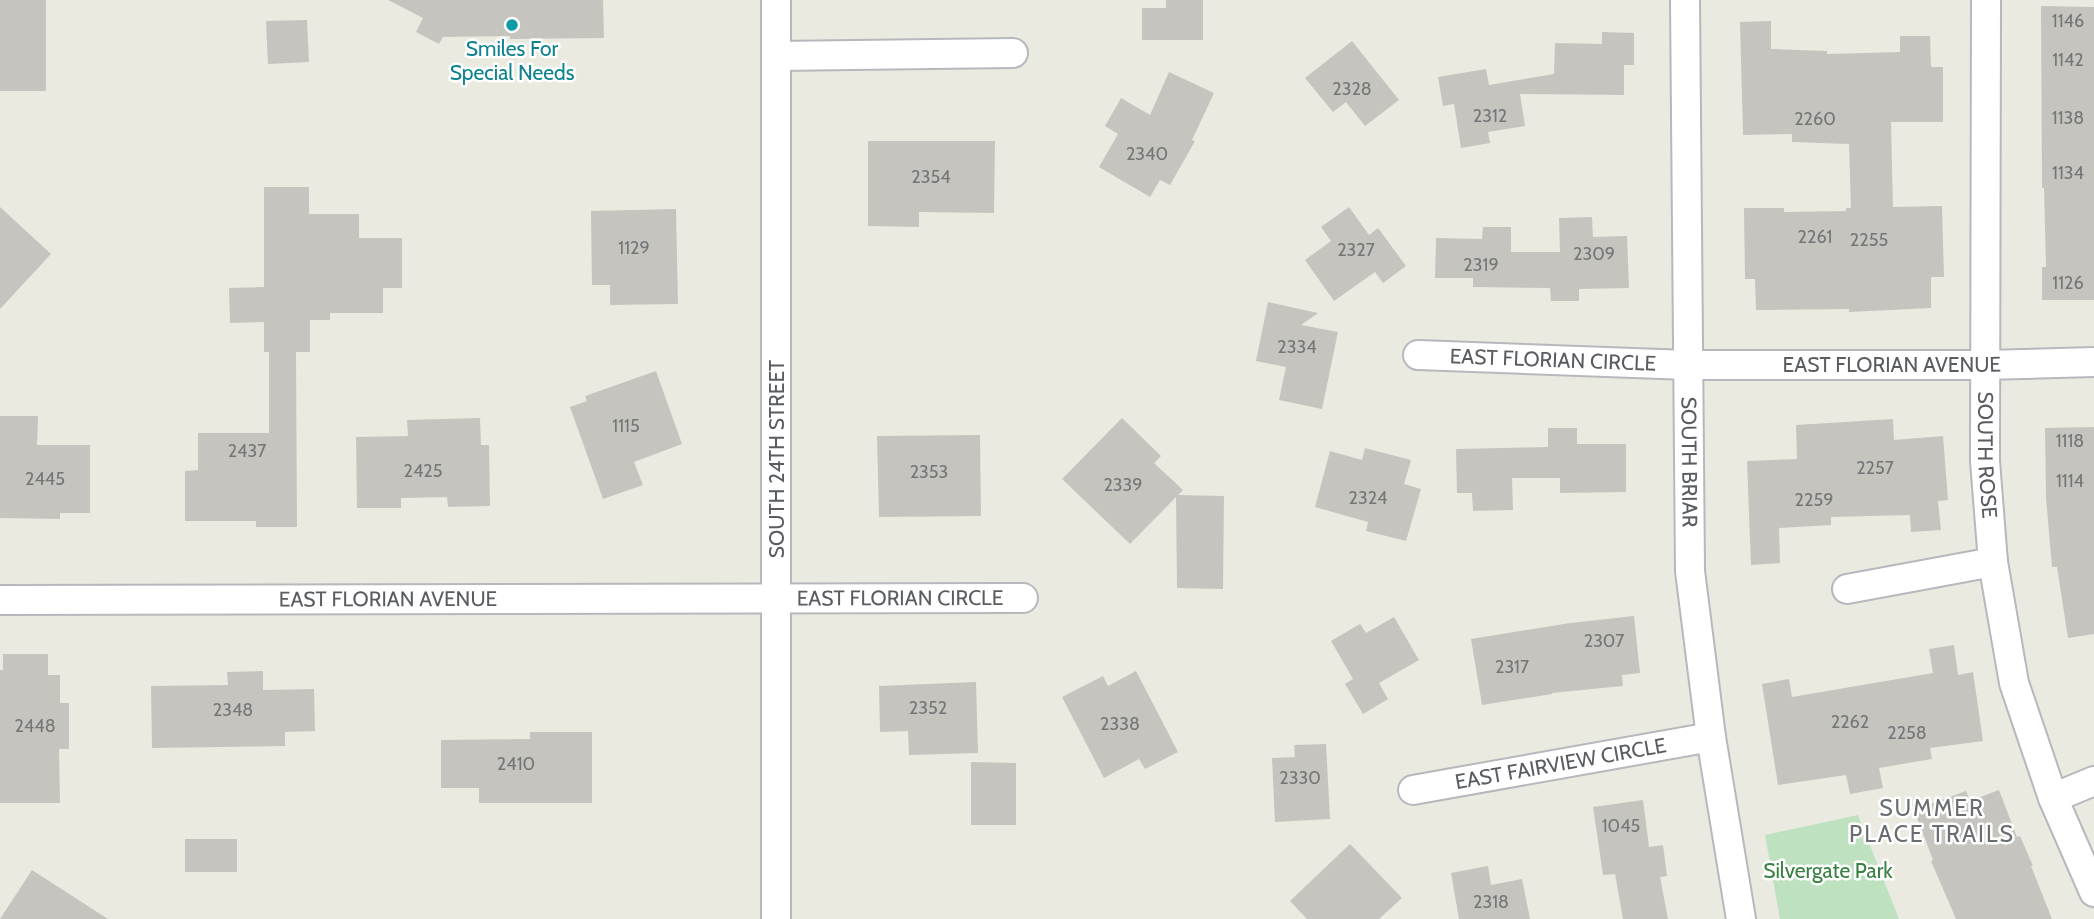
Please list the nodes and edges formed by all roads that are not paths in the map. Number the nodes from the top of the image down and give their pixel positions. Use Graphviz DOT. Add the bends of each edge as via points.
graph roads {
  1 [pos="776,0"];
  2 [pos="1685,0"];
  3 [pos="1986,0"];
  4 [pos="1013,53"];
  5 [pos="776,56"];
  6 [pos="1418,355"];
  7 [pos="2094,362"];
  8 [pos="1688,365"];
  9 [pos="1984,365"];
  10 [pos="1993,562"];
  11 [pos="1847,589"];
  12 [pos="1023,598"];
  13 [pos="777,599"];
  14 [pos="0,600"];
  15 [pos="1711,737"];
  16 [pos="2094,781"];
  17 [pos="1413,790"];
  18 [pos="2053,798"];
  19 [pos="2094,892"];
  20 [pos="776,919"];
  21 [pos="1741,919"];
  1 -- 5 [label="street, SOUTH 24TH STREET"];
  2 -- 8 [label="street, SOUTH BRIAR"];
  3 -- 9 [label="street, SOUTH ROSE"];
  4 -- 5 [label="street"];
  5 -- 13 [label="street, SOUTH 24TH STREET"];
  6 -- 8 [label="street, EAST FLORIAN CIRCLE"];
  7 -- 9 [label="street, EAST FLORIAN AVENUE"];
  8 -- 9 [label="street, EAST FLORIAN AVENUE"];
  8 -- 15 [label="street, SOUTH BRIAR" via="1690,571"];
  9 -- 10 [label="street, SOUTH ROSE"];
  10 -- 11 [label="street"];
  10 -- 18 [label="street, SOUTH ROSE" via="2014,683"];
  12 -- 13 [label="street, EAST FLORIAN CIRCLE"];
  13 -- 14 [label="street, EAST FLORIAN AVENUE"];
  13 -- 20 [label="street, SOUTH 24TH STREET"];
  15 -- 17 [label="street, EAST FAIRVIEW CIRCLE"];
  15 -- 21 [label="street, SOUTH BRIAR"];
  16 -- 18 [label="street"];
  18 -- 19 [label="street, SOUTH ROSE"];
}
